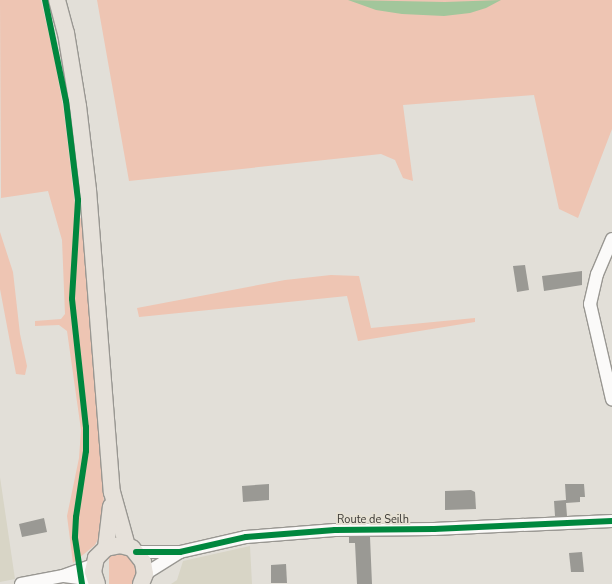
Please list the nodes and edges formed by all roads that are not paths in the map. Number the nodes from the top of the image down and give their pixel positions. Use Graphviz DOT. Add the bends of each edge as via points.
graph roads {
  1 [pos="57,0"];
  2 [pos="612,239"];
  3 [pos="612,399"];
  4 [pos="112,492"];
  5 [pos="612,521"];
  6 [pos="106,548"];
  7 [pos="131,549"];
  8 [pos="180,552"];
  9 [pos="95,576"];
  10 [pos="143,579"];
  11 [pos="21,584"];
  1 -- 4 [label="main road" via="74,84 88,190"];
  2 -- 3 [label="street" via="597,274 590,304"];
  4 -- 6 [label="main road"];
  4 -- 7 [label="main road"];
  5 -- 8 [label="street, Route de Seilh" via="441,529 327,530 246,537"];
  6 -- 7 [label="main road" via="112,545"];
  6 -- 9 [label="main road"];
  7 -- 8 [label="street, Route de Seilh"];
  7 -- 10 [label="main road" via="143,562"];
  8 -- 10 [label="street, Route de Seilh"];
  9 -- 11 [label="street" via="63,576"];
}
